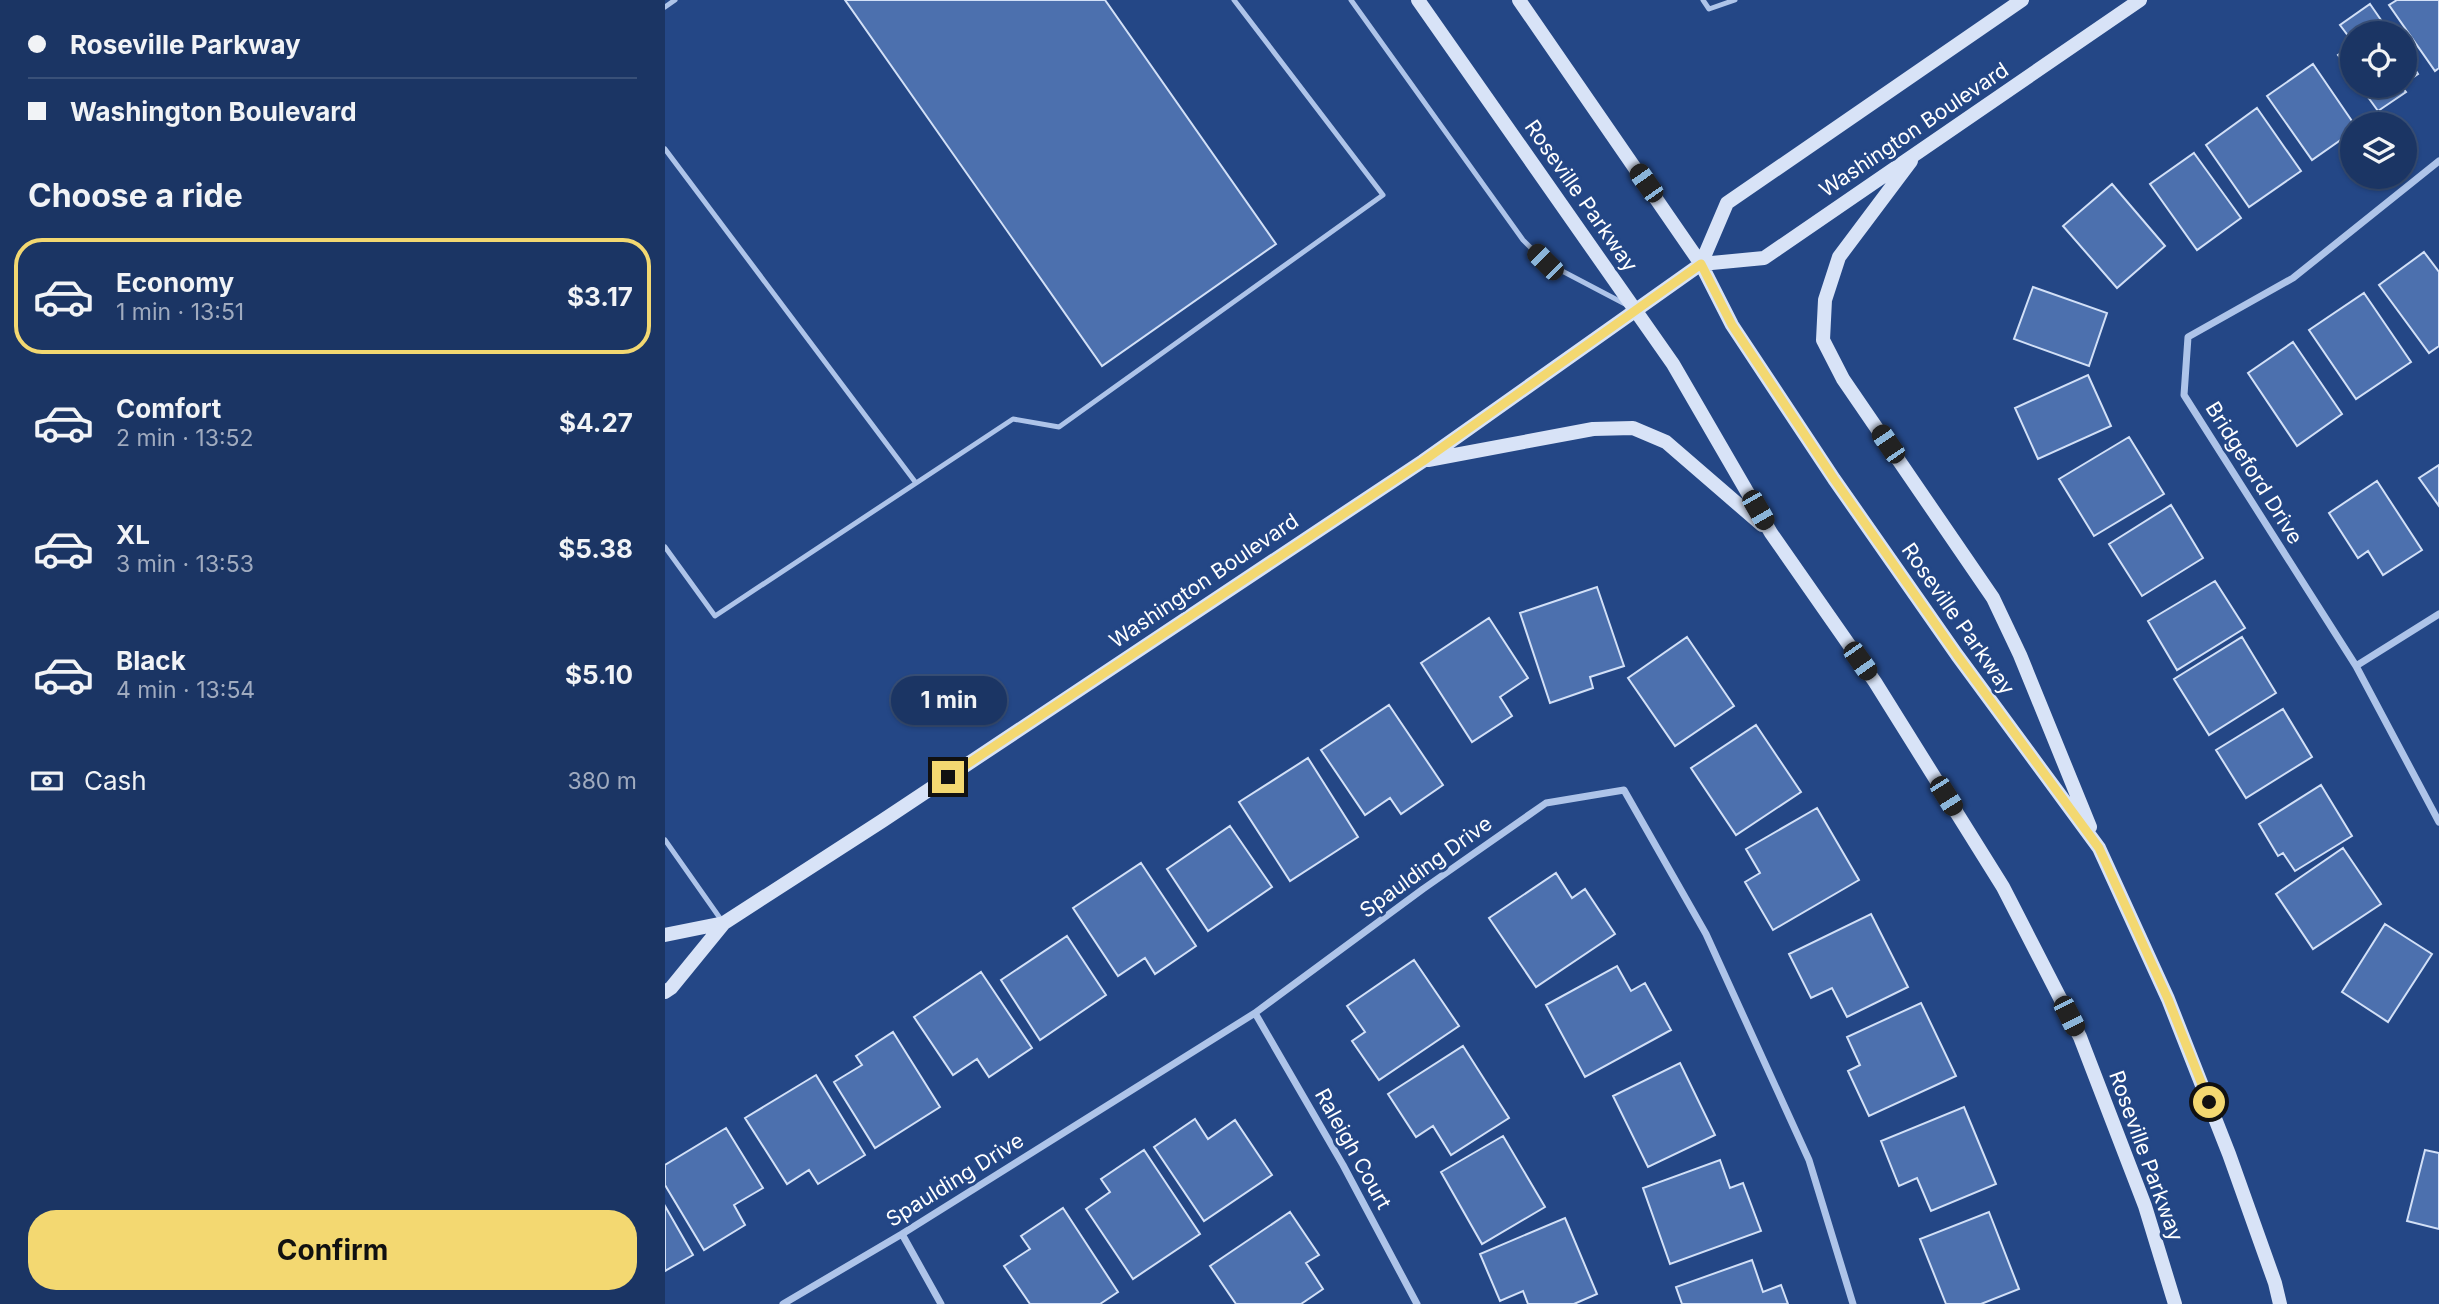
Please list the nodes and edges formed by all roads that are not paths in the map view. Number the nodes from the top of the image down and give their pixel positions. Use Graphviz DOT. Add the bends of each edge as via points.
graph roads {
  1 [pos="675,0"];
  2 [pos="1234,0"];
  3 [pos="1351,0"];
  4 [pos="1418,0"];
  5 [pos="1519,0"];
  6 [pos="1703,0"];
  7 [pos="1734,0"];
  8 [pos="2022,0"];
  9 [pos="2140,0"];
  10 [pos="665,7"];
  11 [pos="665,149"];
  12 [pos="1919,152"];
  13 [pos="2439,161"];
  14 [pos="1701,264"];
  15 [pos="1635,309"];
  16 [pos="1423,461"];
  17 [pos="916,483"];
  18 [pos="1771,533"];
  19 [pos="665,547"];
  20 [pos="2439,614"];
  21 [pos="2356,666"];
  22 [pos="2439,822"];
  23 [pos="665,840"];
  24 [pos="2099,848"];
  25 [pos="723,923"];
  26 [pos="665,935"];
  27 [pos="665,992"];
  28 [pos="1255,1013"];
  29 [pos="902,1234"];
  30 [pos="783,1304"];
  31 [pos="941,1304"];
  32 [pos="1417,1304"];
  33 [pos="1853,1304"];
  34 [pos="2175,1304"];
  35 [pos="2280,1304"];
  1 -- 10 [label="lane"];
  2 -- 17 [label="lane" via="1383,195 1059,427 1013,419"];
  3 -- 15 [label="lane" via="1523,240 1545,262"];
  4 -- 15 [label="main road, Roseville Parkway"];
  5 -- 14 [label="main road, Roseville Parkway"];
  6 -- 7 [label="lane" via="1709,9"];
  8 -- 14 [label="main road" via="1727,203"];
  9 -- 12 [label="main road, Washington Boulevard"];
  11 -- 17 [label="lane"];
  12 -- 14 [label="main road, Washington Boulevard" via="1764,258"];
  12 -- 24 [label="main road" via="1839,257 1825,300 1823,340 1843,379 1993,598"];
  13 -- 21 [label="street, Bridgeford Drive" via="2293,278 2188,337 2184,395"];
  14 -- 15 [label="main road, Washington Boulevard"];
  14 -- 24 [label="main road, Roseville Parkway" via="1732,325 1834,479"];
  15 -- 16 [label="main road, Washington Boulevard"];
  15 -- 18 [label="main road, Roseville Parkway" via="1673,364"];
  16 -- 18 [label="main road" via="1593,429 1633,428 1666,442"];
  16 -- 25 [label="main road, Washington Boulevard"];
  17 -- 19 [label="lane" via="715,616"];
  18 -- 34 [label="main road, Roseville Parkway" via="1875,682 2003,887 2080,1037 2145,1206"];
  20 -- 21 [label="street"];
  21 -- 22 [label="street"];
  23 -- 25 [label="lane"];
  24 -- 35 [label="main road, Roseville Parkway" via="2168,999 2229,1154"];
  25 -- 26 [label="main road, Washington Boulevard"];
  25 -- 27 [label="main road, Washington Boulevard"];
  28 -- 29 [label="street, Spaulding Drive"];
  28 -- 32 [label="street, Raleigh Court"];
  28 -- 33 [label="street, Spaulding Drive" via="1546,803 1623,790 1706,934 1804,1147"];
  29 -- 30 [label="street, Spaulding Drive"];
  29 -- 31 [label="street"];
}
